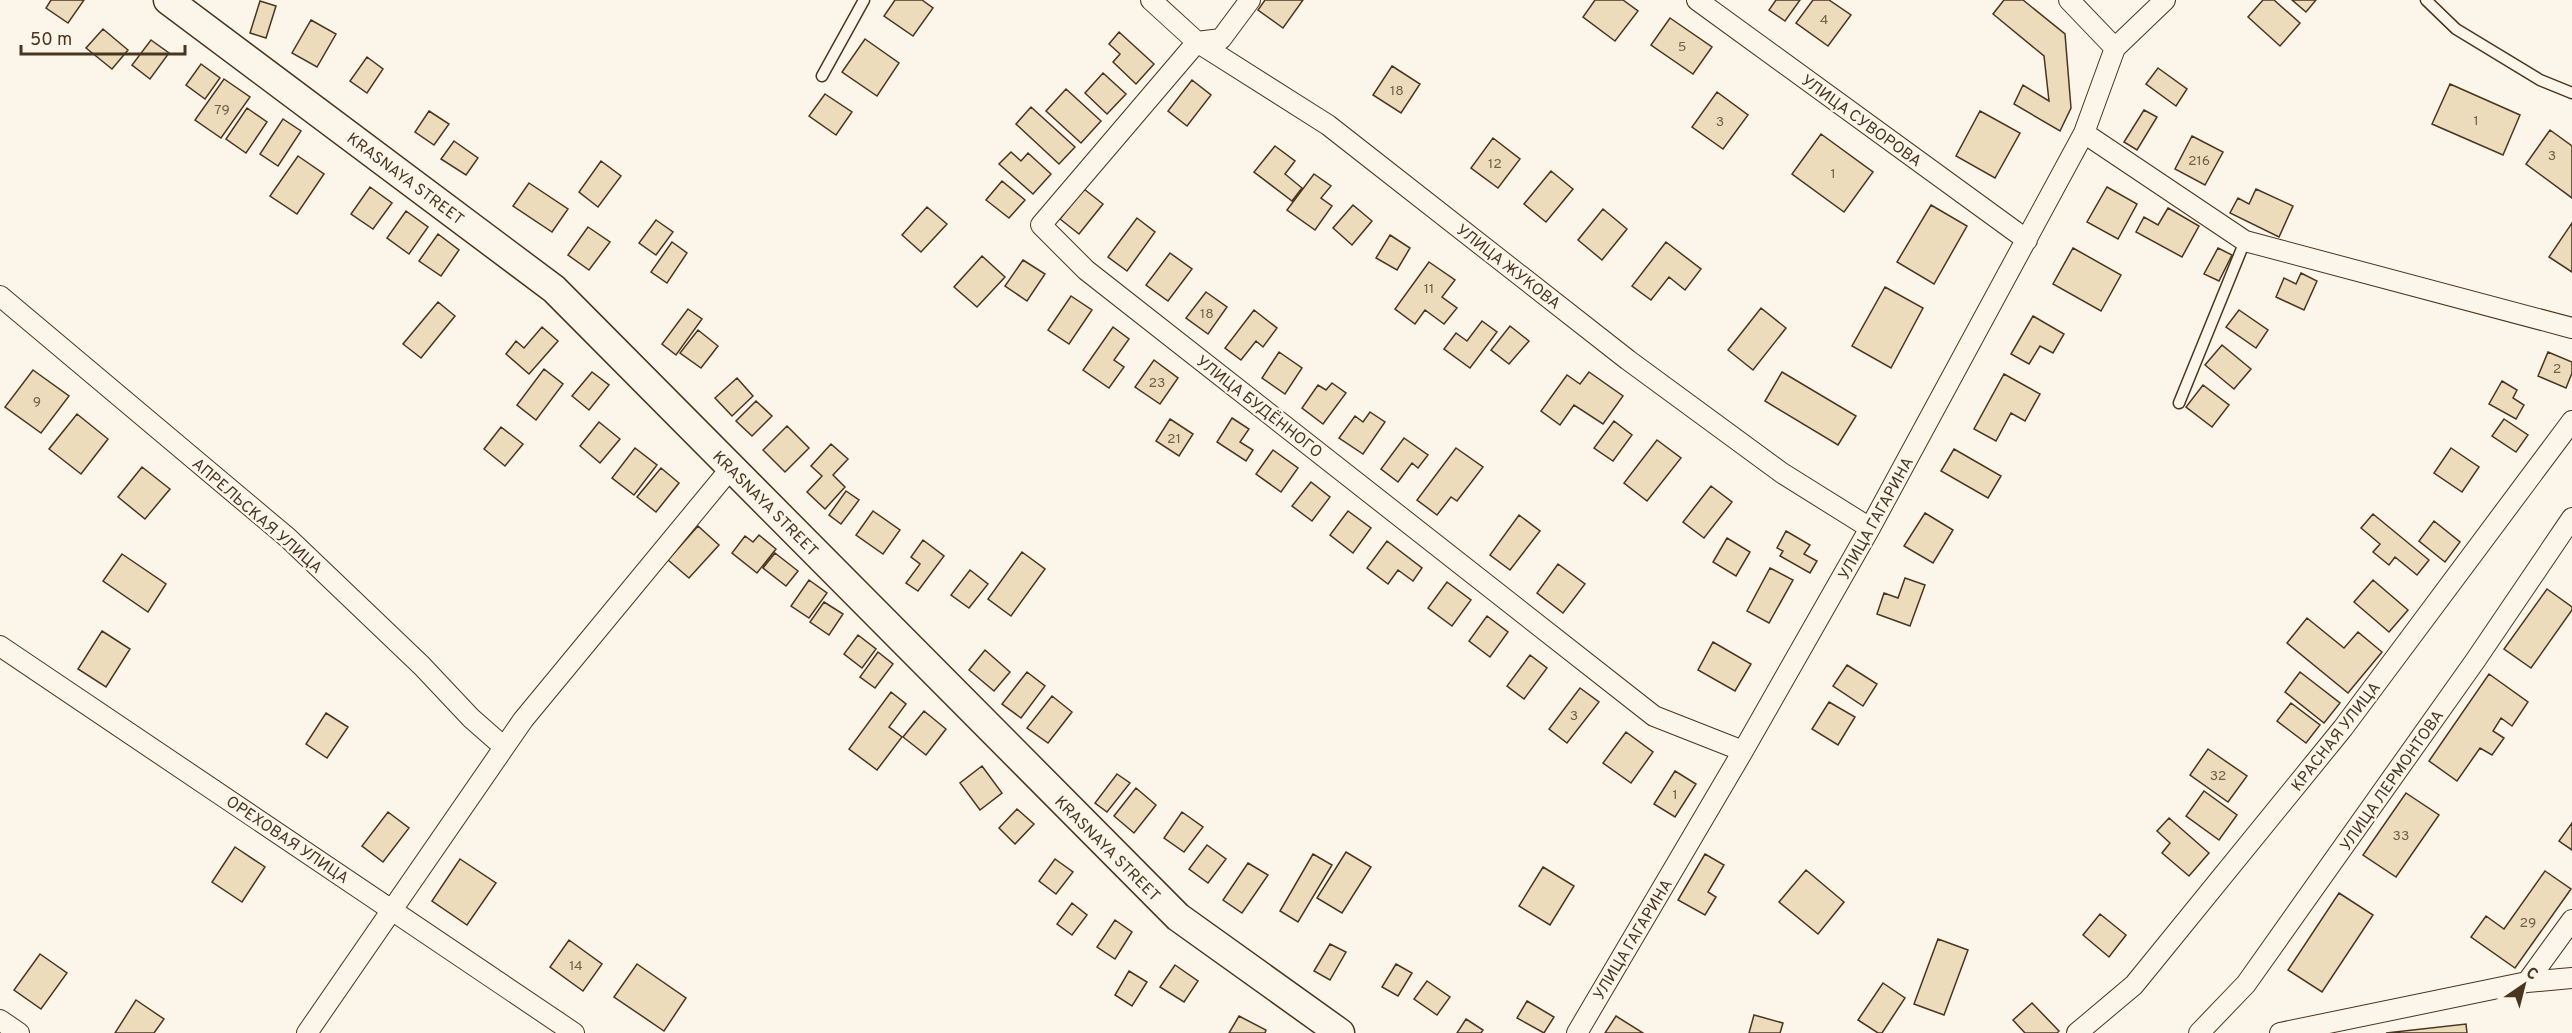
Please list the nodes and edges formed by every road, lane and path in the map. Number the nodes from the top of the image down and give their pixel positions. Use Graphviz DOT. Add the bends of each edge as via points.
graph roads {
  1 [pos="168,0"];
  2 [pos="864,0"];
  3 [pos="1151,0"];
  4 [pos="1250,0"];
  5 [pos="1697,0"];
  6 [pos="2069,0"];
  7 [pos="2165,0"];
  8 [pos="2426,0"];
  9 [pos="1197,42"];
  10 [pos="2115,48"];
  11 [pos="822,76"];
  12 [pos="2572,93"];
  13 [pos="2084,134"];
  14 [pos="2027,240"];
  15 [pos="2245,241"];
  16 [pos="0,296"];
  17 [pos="2572,328"];
  18 [pos="2179,403"];
  19 [pos="2572,421"];
  20 [pos="731,468"];
  21 [pos="2572,518"];
  22 [pos="1870,528"];
  23 [pos="0,646"];
  24 [pos="504,747"];
  25 [pos="1743,751"];
  26 [pos="391,909"];
  27 [pos="2572,920"];
  28 [pos="2572,978"];
  29 [pos="2527,982"];
  30 [pos="0,1020"];
  31 [pos="19,1033"];
  32 [pos="307,1033"];
  33 [pos="574,1033"];
  34 [pos="1340,1033"];
  35 [pos="1577,1033"];
  36 [pos="2078,1033"];
  37 [pos="2199,1033"];
  38 [pos="2280,1033"];
  1 -- 20 [label="main road, KRASNAYA STREET" via="554,289"];
  2 -- 11 [label="lane"];
  3 -- 9 [label="street, УЛИЦА ЖУКОВА"];
  4 -- 9 [label="street" via="1221,39"];
  5 -- 14 [label="street, УЛИЦА СУВОРОВА"];
  6 -- 10 [label="street"];
  7 -- 10 [label="street"];
  8 -- 12 [label="lane" via="2456,29 2540,80"];
  9 -- 22 [label="street, УЛИЦА ЖУКОВА" via="1329,125 1628,360 1782,473"];
  9 -- 25 [label="street, УЛИЦА БУДЁННОГО" via="1041,225 1086,270 1654,716"];
  10 -- 13 [label="street, УЛИЦА ГАГАРИНА"];
  13 -- 14 [label="street, УЛИЦА ГАГАРИНА"];
  13 -- 15 [label="street"];
  14 -- 22 [label="street, УЛИЦА ГАГАРИНА"];
  15 -- 17 [label="street"];
  15 -- 18 [label="lane"];
  16 -- 24 [label="street, АПРЕЛЬСКАЯ УЛИЦА" via="288,538"];
  19 -- 36 [label="street, КРАСНАЯ УЛИЦА" via="2343,728 2134,985"];
  20 -- 24 [label="street"];
  20 -- 34 [label="main road, KRASNAYA STREET" via="1178,917"];
  21 -- 37 [label="street, УЛИЦА ЛЕРМОНТОВА" via="2246,984"];
  22 -- 25 [label="street, УЛИЦА ГАГАРИНА"];
  23 -- 26 [label="street, ОРЕХОВАЯ УЛИЦА"];
  24 -- 26 [label="street"];
  25 -- 35 [label="street, УЛИЦА ГАГАРИНА"];
  26 -- 32 [label="street"];
  26 -- 33 [label="street, ОРЕХОВАЯ УЛИЦА"];
  27 -- 29 [label="street"];
  28 -- 29 [label="street"];
  29 -- 38 [label="street"];
  30 -- 31 [label="street"];
}
